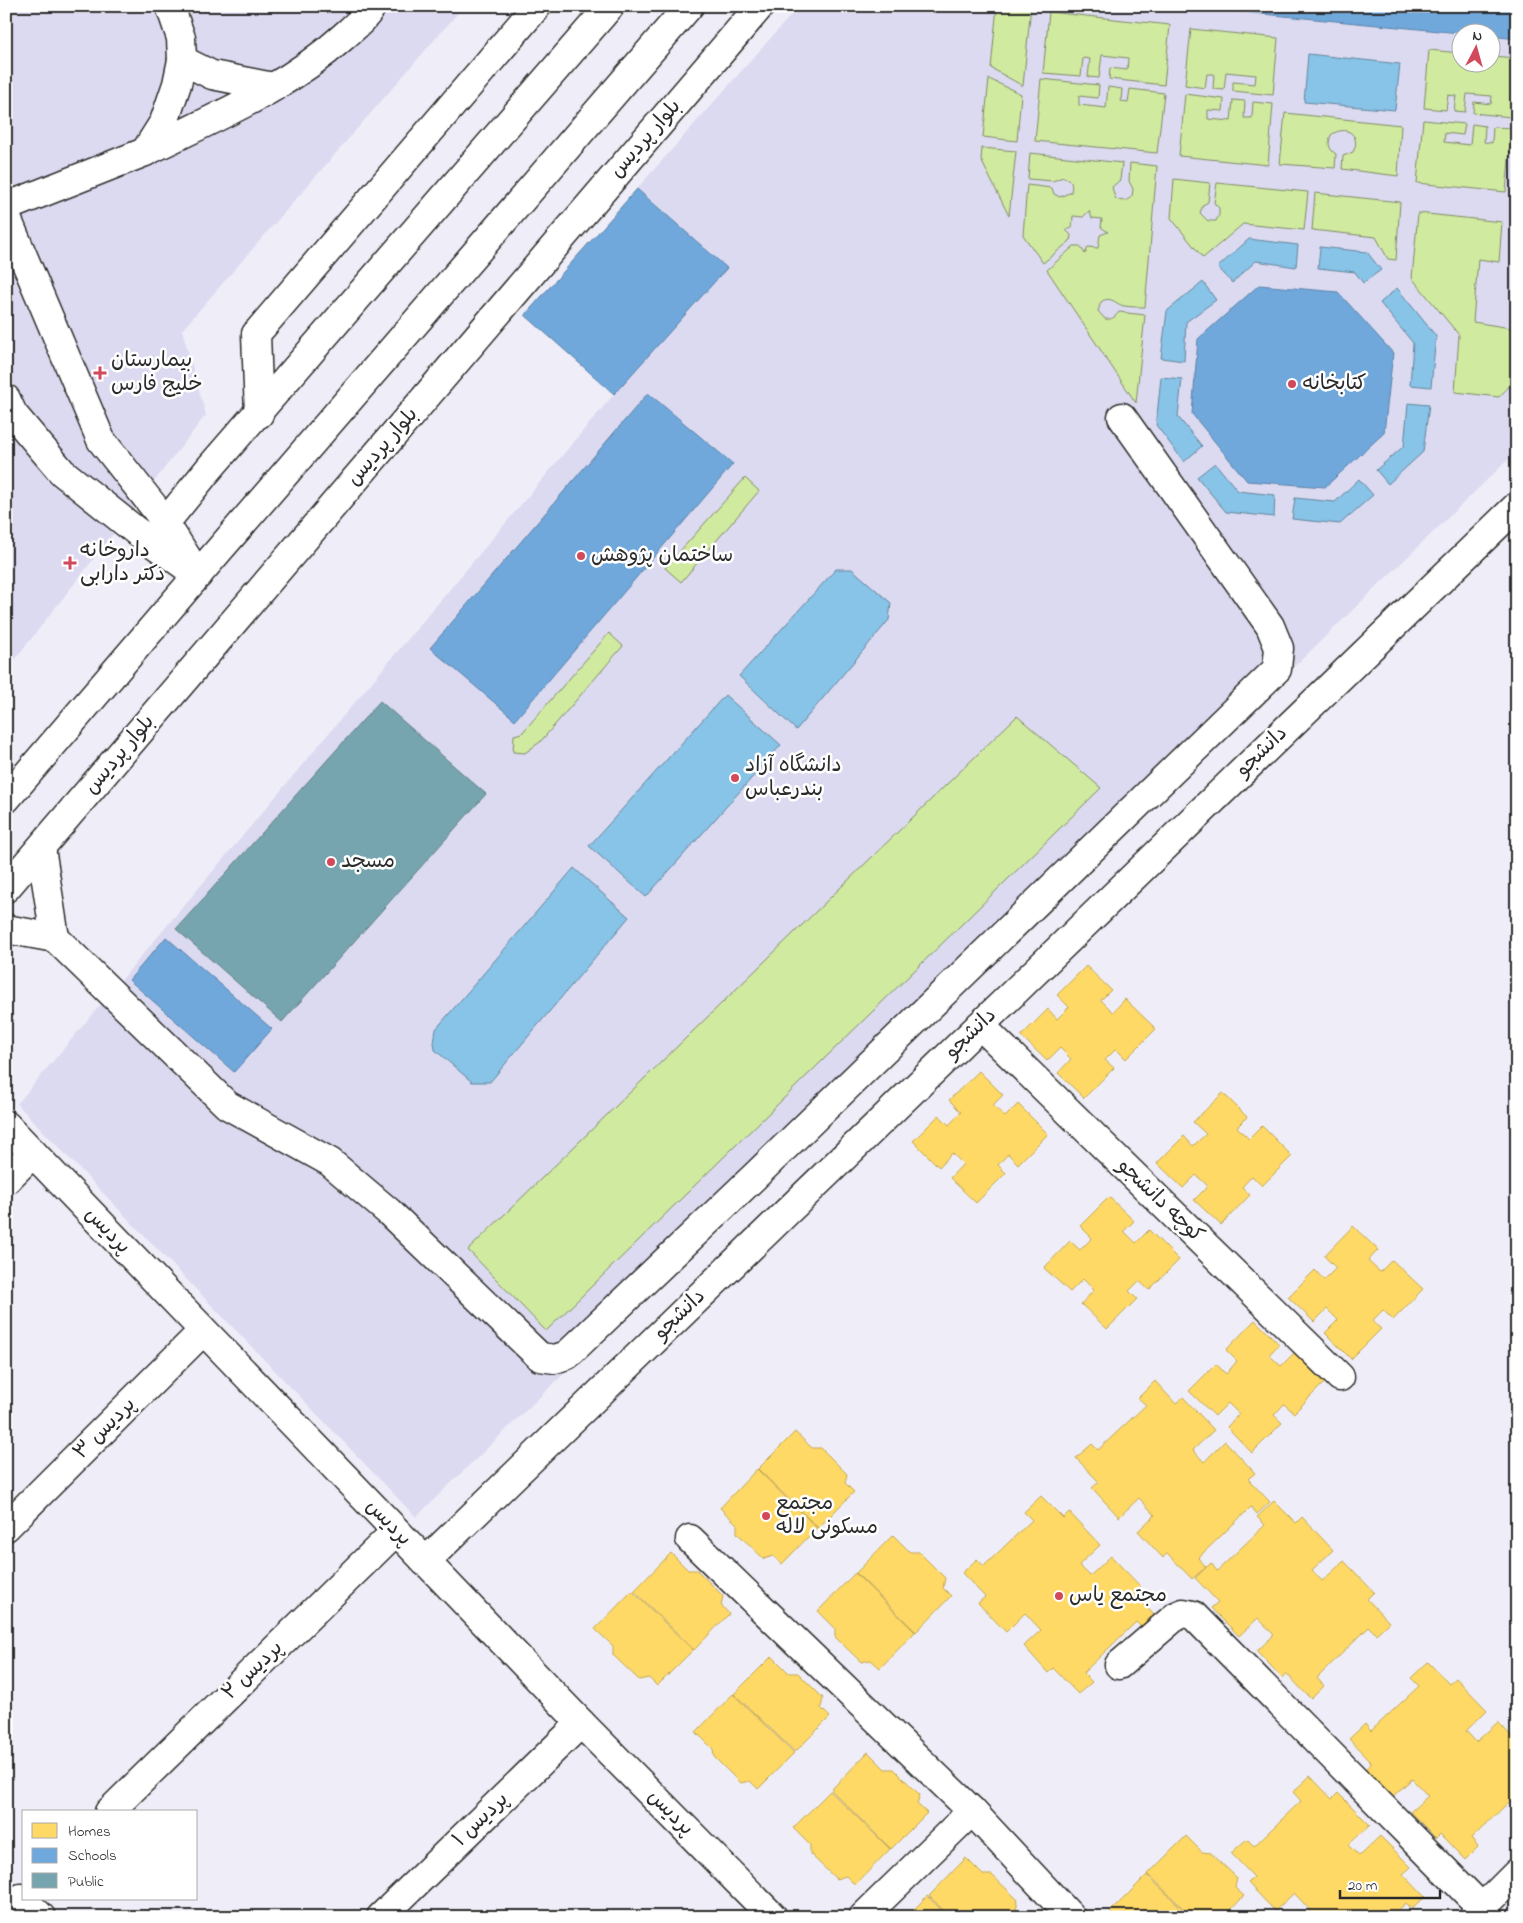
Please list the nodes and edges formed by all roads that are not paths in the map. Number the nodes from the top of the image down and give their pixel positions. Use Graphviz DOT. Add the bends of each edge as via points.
graph roads {
  1 [pos="170,6"];
  2 [pos="372,6"];
  3 [pos="536,6"];
  4 [pos="610,6"];
  5 [pos="689,6"];
  6 [pos="760,6"];
  7 [pos="182,60"];
  8 [pos="273,87"];
  9 [pos="145,152"];
  10 [pos="6,207"];
  11 [pos="6,216"];
  12 [pos="6,399"];
  13 [pos="259,414"];
  14 [pos="1122,417"];
  15 [pos="1517,506"];
  16 [pos="165,523"];
  17 [pos="198,575"];
  18 [pos="6,799"];
  19 [pos="41,848"];
  20 [pos="6,888"];
  21 [pos="6,929"];
  22 [pos="55,938"];
  23 [pos="980,1025"];
  24 [pos="6,1125"];
  25 [pos="33,1153"];
  26 [pos="6,1180"];
  27 [pos="203,1331"];
  28 [pos="1340,1377"];
  29 [pos="6,1527"];
  30 [pos="396,1531"];
  31 [pos="690,1539"];
  32 [pos="425,1562"];
  33 [pos="1119,1665"];
  34 [pos="581,1723"];
  35 [pos="111,1810"];
  36 [pos="972,1811"];
  37 [pos="1517,1873"];
  38 [pos="17,1902"];
  39 [pos="1478,1912"];
  40 [pos="772,1916"];
  41 [pos="41,1917"];
  42 [pos="381,1917"];
  43 [pos="863,1917"];
  44 [pos="1071,1917"];
  1 -- 7 [label="street" via="181,38"];
  2 -- 8 [label="street" via="328,51"];
  3 -- 13 [label="street" via="256,334"];
  4 -- 13 [label="street"];
  5 -- 17 [label="street"];
  6 -- 19 [label="street, بلوار پردیس"];
  7 -- 8 [label="street" via="212,75"];
  7 -- 9 [label="street" via="164,122"];
  8 -- 9 [label="street"];
  9 -- 10 [label="street"];
  11 -- 16 [label="street" via="101,440"];
  12 -- 17 [label="street" via="12,414 62,472"];
  13 -- 16 [label="street"];
  14 -- 22 [label="street" via="1270,626 1279,648 1277,669 567,1355 555,1359 540,1357 389,1212 330,1162 227,1105"];
  15 -- 23 [label="street, دانشجو"];
  16 -- 17 [label="street"];
  17 -- 18 [label="street"];
  19 -- 20 [label="street, بلوار پردیس"];
  19 -- 22 [label="street"];
  21 -- 22 [label="street"];
  23 -- 28 [label="street, کوچه دانشجو"];
  23 -- 32 [label="street, دانشجو"];
  24 -- 25 [label="street, پردیس"];
  25 -- 26 [label="street"];
  25 -- 27 [label="street, پردیس"];
  27 -- 29 [label="street, پردیس ۳"];
  27 -- 30 [label="street, پردیس"];
  30 -- 32 [label="street, پردیس"];
  30 -- 35 [label="street, پردیس ۲"];
  31 -- 36 [label="street"];
  32 -- 34 [label="street, پردیس"];
  33 -- 39 [label="street" via="1176,1616 1184,1613 1193,1615"];
  34 -- 40 [label="street, پردیس"];
  34 -- 42 [label="street, پردیس ۱"];
  36 -- 43 [label="street"];
  36 -- 44 [label="street"];
  37 -- 39 [label="street"];
  38 -- 41 [label="street"];
}
